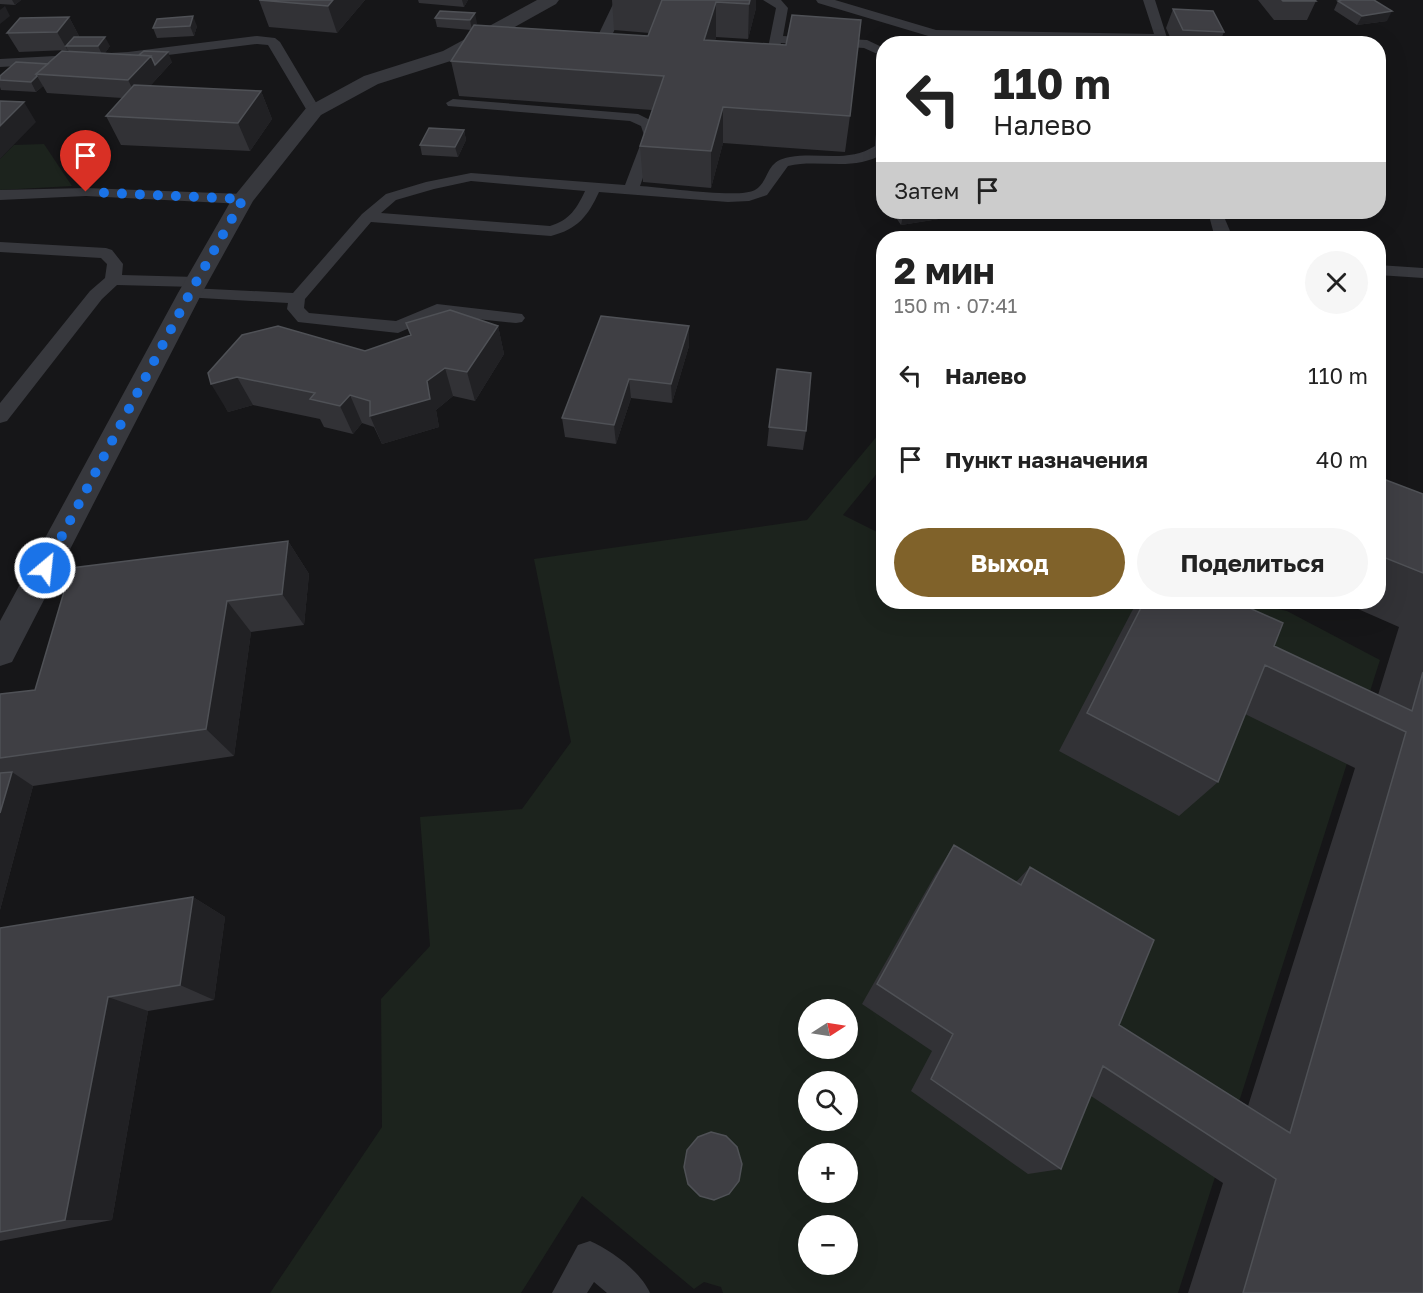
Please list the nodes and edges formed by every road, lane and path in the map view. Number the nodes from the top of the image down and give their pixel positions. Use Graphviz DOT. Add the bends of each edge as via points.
graph roads {
  1 [pos="550,0"];
  2 [pos="621,0"];
  3 [pos="769,0"];
  4 [pos="822,0"];
  5 [pos="1149,0"];
  6 [pos="1000,36"];
  7 [pos="1160,36"];
  8 [pos="775,39"];
  9 [pos="876,49"];
  10 [pos="568,54"];
  11 [pos="772,55"];
  12 [pos="0,63"];
  13 [pos="453,103"];
  14 [pos="314,111"];
  15 [pos="876,153"];
  16 [pos="594,187"];
  17 [pos="631,190"];
  18 [pos="0,195"];
  19 [pos="243,199"];
  20 [pos="367,217"];
  21 [pos="0,247"];
  22 [pos="1386,271"];
  23 [pos="1423,273"];
  24 [pos="113,280"];
  25 [pos="193,287"];
  26 [pos="297,298"];
  27 [pos="516,318"];
  28 [pos="0,416"];
  29 [pos="0,652"];
  30 [pos="569,1293"];
  31 [pos="633,1293"];
  1 -- 14 [label="street" via="478,47 371,80"];
  2 -- 10 [label="lane" via="597,50 591,54"];
  3 -- 8 [label="lane" via="782,8"];
  4 -- 6 [label="lane" via="935,34"];
  5 -- 7 [label="lane"];
  8 -- 9 [label="lane" via="867,44"];
  8 -- 11 [label="lane"];
  12 -- 14 [label="lane" via="128,56 271,41"];
  13 -- 17 [label="lane" via="633,117 647,124 651,135"];
  14 -- 19 [label="street"];
  15 -- 17 [label="lane" via="851,162 784,161 776,168 770,186 757,195 731,197"];
  16 -- 17 [label="lane"];
  16 -- 20 [label="lane" via="471,177 391,197"];
  16 -- 20 [label="lane" via="577,220 551,231"];
  18 -- 19 [label="lane" via="86,192"];
  19 -- 25 [label="street"];
  20 -- 26 [label="lane"];
  21 -- 24 [label="lane" via="106,253 115,264"];
  22 -- 23 [label="lane"];
  24 -- 25 [label="lane"];
  24 -- 28 [label="lane" via="96,295"];
  25 -- 26 [label="lane"];
  25 -- 29 [label="street"];
  26 -- 27 [label="lane" via="295,309 304,318 398,327 437,309"];
  30 -- 31 [label="lane" via="590,1257"];
}
